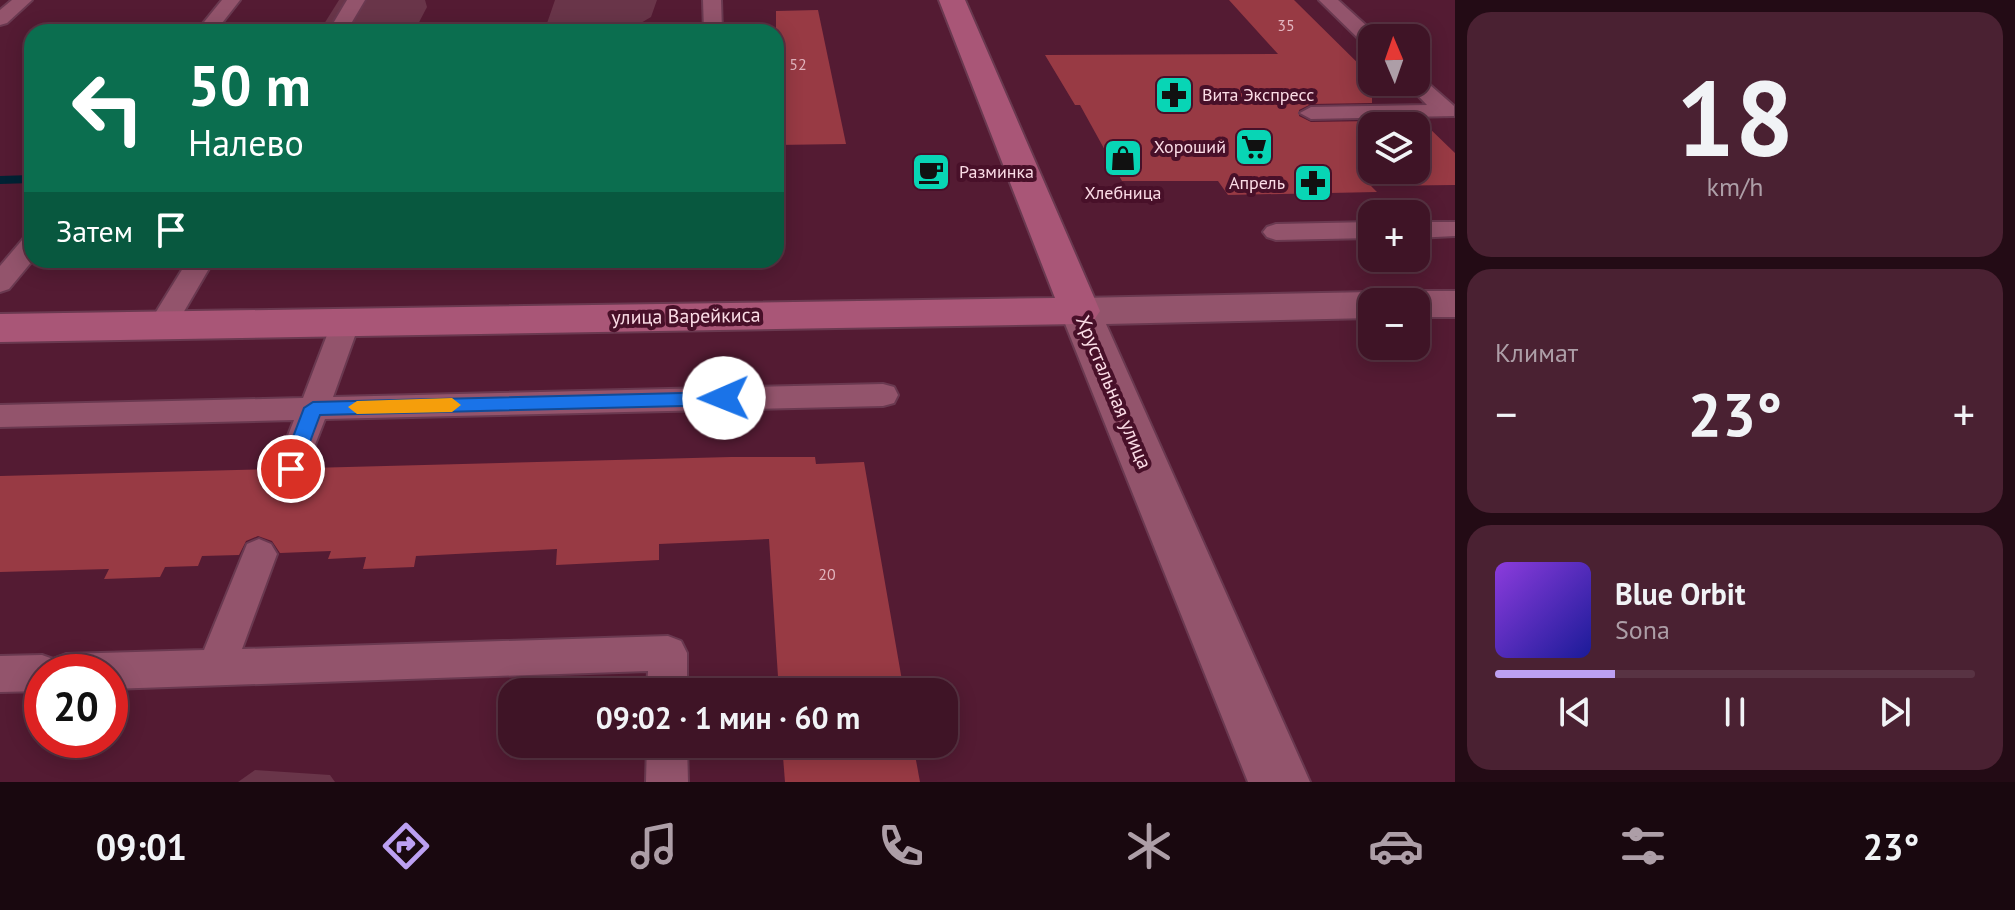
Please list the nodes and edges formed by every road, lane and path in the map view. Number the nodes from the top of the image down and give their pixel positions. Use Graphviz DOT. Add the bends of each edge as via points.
graph roads {
  1 [pos="23,0"];
  2 [pos="231,0"];
  3 [pos="356,0"];
  4 [pos="712,0"];
  5 [pos="952,0"];
  6 [pos="1328,0"];
  7 [pos="0,19"];
  8 [pos="212,24"];
  9 [pos="342,24"];
  10 [pos="713,24"];
  11 [pos="1358,28"];
  12 [pos="1455,85"];
  13 [pos="1440,104"];
  14 [pos="1311,113"];
  15 [pos="1455,229"];
  16 [pos="1358,230"];
  17 [pos="1430,230"];
  18 [pos="1276,232"];
  19 [pos="24,254"];
  20 [pos="196,268"];
  21 [pos="0,283"];
  22 [pos="1430,304"];
  23 [pos="1455,304"];
  24 [pos="1358,305"];
  25 [pos="1080,311"];
  26 [pos="346,322"];
  27 [pos="162,325"];
  28 [pos="0,328"];
  29 [pos="883,395"];
  30 [pos="313,408"];
  31 [pos="0,416"];
  32 [pos="291,469"];
  33 [pos="259,554"];
  34 [pos="216,667"];
  35 [pos="128,670"];
  36 [pos="24,673"];
  37 [pos="0,674"];
  38 [pos="667,678"];
  39 [pos="667,758"];
  40 [pos="667,782"];
  41 [pos="1279,782"];
  1 -- 7 [label="lane"];
  2 -- 8 [label="lane"];
  3 -- 9 [label="lane"];
  4 -- 10 [label="lane"];
  5 -- 25 [label="main road, Хрустальная улица"];
  6 -- 11 [label="lane"];
  12 -- 13 [label="lane"];
  13 -- 14 [label="lane"];
  15 -- 17 [label="lane"];
  16 -- 18 [label="lane"];
  19 -- 21 [label="lane"];
  20 -- 27 [label="lane"];
  22 -- 23 [label="street"];
  24 -- 25 [label="street, улица Варейкиса"];
  25 -- 26 [label="main road, улица Варейкиса"];
  25 -- 41 [label="street, Хрустальная улица"];
  26 -- 27 [label="main road, улица Варейкиса"];
  26 -- 30 [label="lane"];
  27 -- 28 [label="main road, улица Варейкиса"];
  29 -- 30 [label="lane"];
  30 -- 31 [label="lane"];
  30 -- 32 [label="lane"];
  33 -- 34 [label="lane"];
  34 -- 35 [label="lane"];
  34 -- 38 [label="lane" via="668,653"];
  36 -- 37 [label="lane"];
  39 -- 40 [label="lane"];
}
